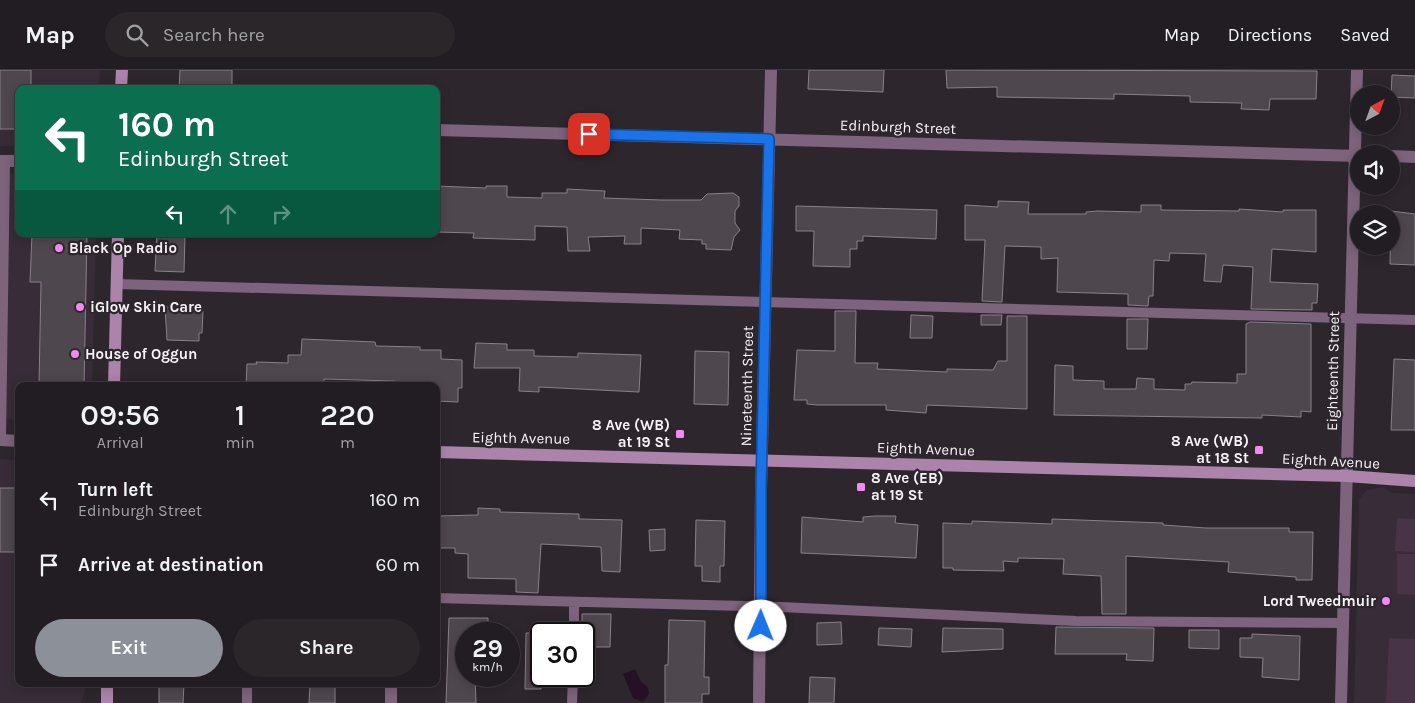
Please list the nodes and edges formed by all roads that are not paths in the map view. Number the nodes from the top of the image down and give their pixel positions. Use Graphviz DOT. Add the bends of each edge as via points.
graph roads {
  1 [pos="122,70"];
  2 [pos="771,70"];
  3 [pos="1357,70"];
  4 [pos="121,85"];
  5 [pos="440,130"];
  6 [pos="769,139"];
  7 [pos="1357,145"];
  8 [pos="1350,156"];
  9 [pos="1400,156"];
  10 [pos="1415,157"];
  11 [pos="3,161"];
  12 [pos="1355,195"];
  13 [pos="118,237"];
  14 [pos="116,284"];
  15 [pos="765,302"];
  16 [pos="1350,318"];
  17 [pos="1415,320"];
  18 [pos="114,382"];
  19 [pos="0,440"];
  20 [pos="15,441"];
  21 [pos="440,452"];
  22 [pos="761,460"];
  23 [pos="1347,476"];
  24 [pos="1415,481"];
  25 [pos="440,598"];
  26 [pos="574,602"];
  27 [pos="761,607"];
  28 [pos="574,622"];
  29 [pos="1343,624"];
  30 [pos="107,687"];
  31 [pos="247,687"];
  32 [pos="391,687"];
  33 [pos="573,687"];
  34 [pos="107,703"];
  35 [pos="247,703"];
  36 [pos="391,703"];
  37 [pos="572,703"];
  38 [pos="759,703"];
  39 [pos="1341,703"];
  1 -- 4 [label="street"];
  2 -- 6 [label="street, Nineteenth Street"];
  3 -- 7 [label="street, Eighteenth Street"];
  5 -- 6 [label="street, Edinburgh Street"];
  6 -- 8 [label="street, Edinburgh Street"];
  6 -- 15 [label="street, Nineteenth Street"];
  9 -- 10 [label="street"];
  11 -- 19 [label="lane"];
  12 -- 16 [label="street, Eighteenth Street"];
  13 -- 14 [label="street"];
  14 -- 15 [label="lane"];
  14 -- 18 [label="street"];
  15 -- 16 [label="lane"];
  15 -- 22 [label="street, Nineteenth Street"];
  16 -- 17 [label="lane"];
  16 -- 23 [label="street, Eighteenth Street"];
  19 -- 20 [label="street"];
  21 -- 22 [label="street, Eighth Avenue"];
  22 -- 23 [label="street, Eighth Avenue"];
  22 -- 27 [label="street, Nineteenth Street"];
  23 -- 24 [label="street, Eighth Avenue"];
  23 -- 29 [label="street, Eighteenth Street"];
  25 -- 26 [label="lane"];
  26 -- 27 [label="lane"];
  26 -- 28 [label="lane"];
  27 -- 29 [label="lane" via="1076,622"];
  27 -- 38 [label="street, Nineteenth Street"];
  29 -- 39 [label="street, Eighteenth Street"];
  30 -- 34 [label="street"];
  31 -- 35 [label="lane"];
  32 -- 36 [label="street"];
  33 -- 37 [label="lane"];
}
